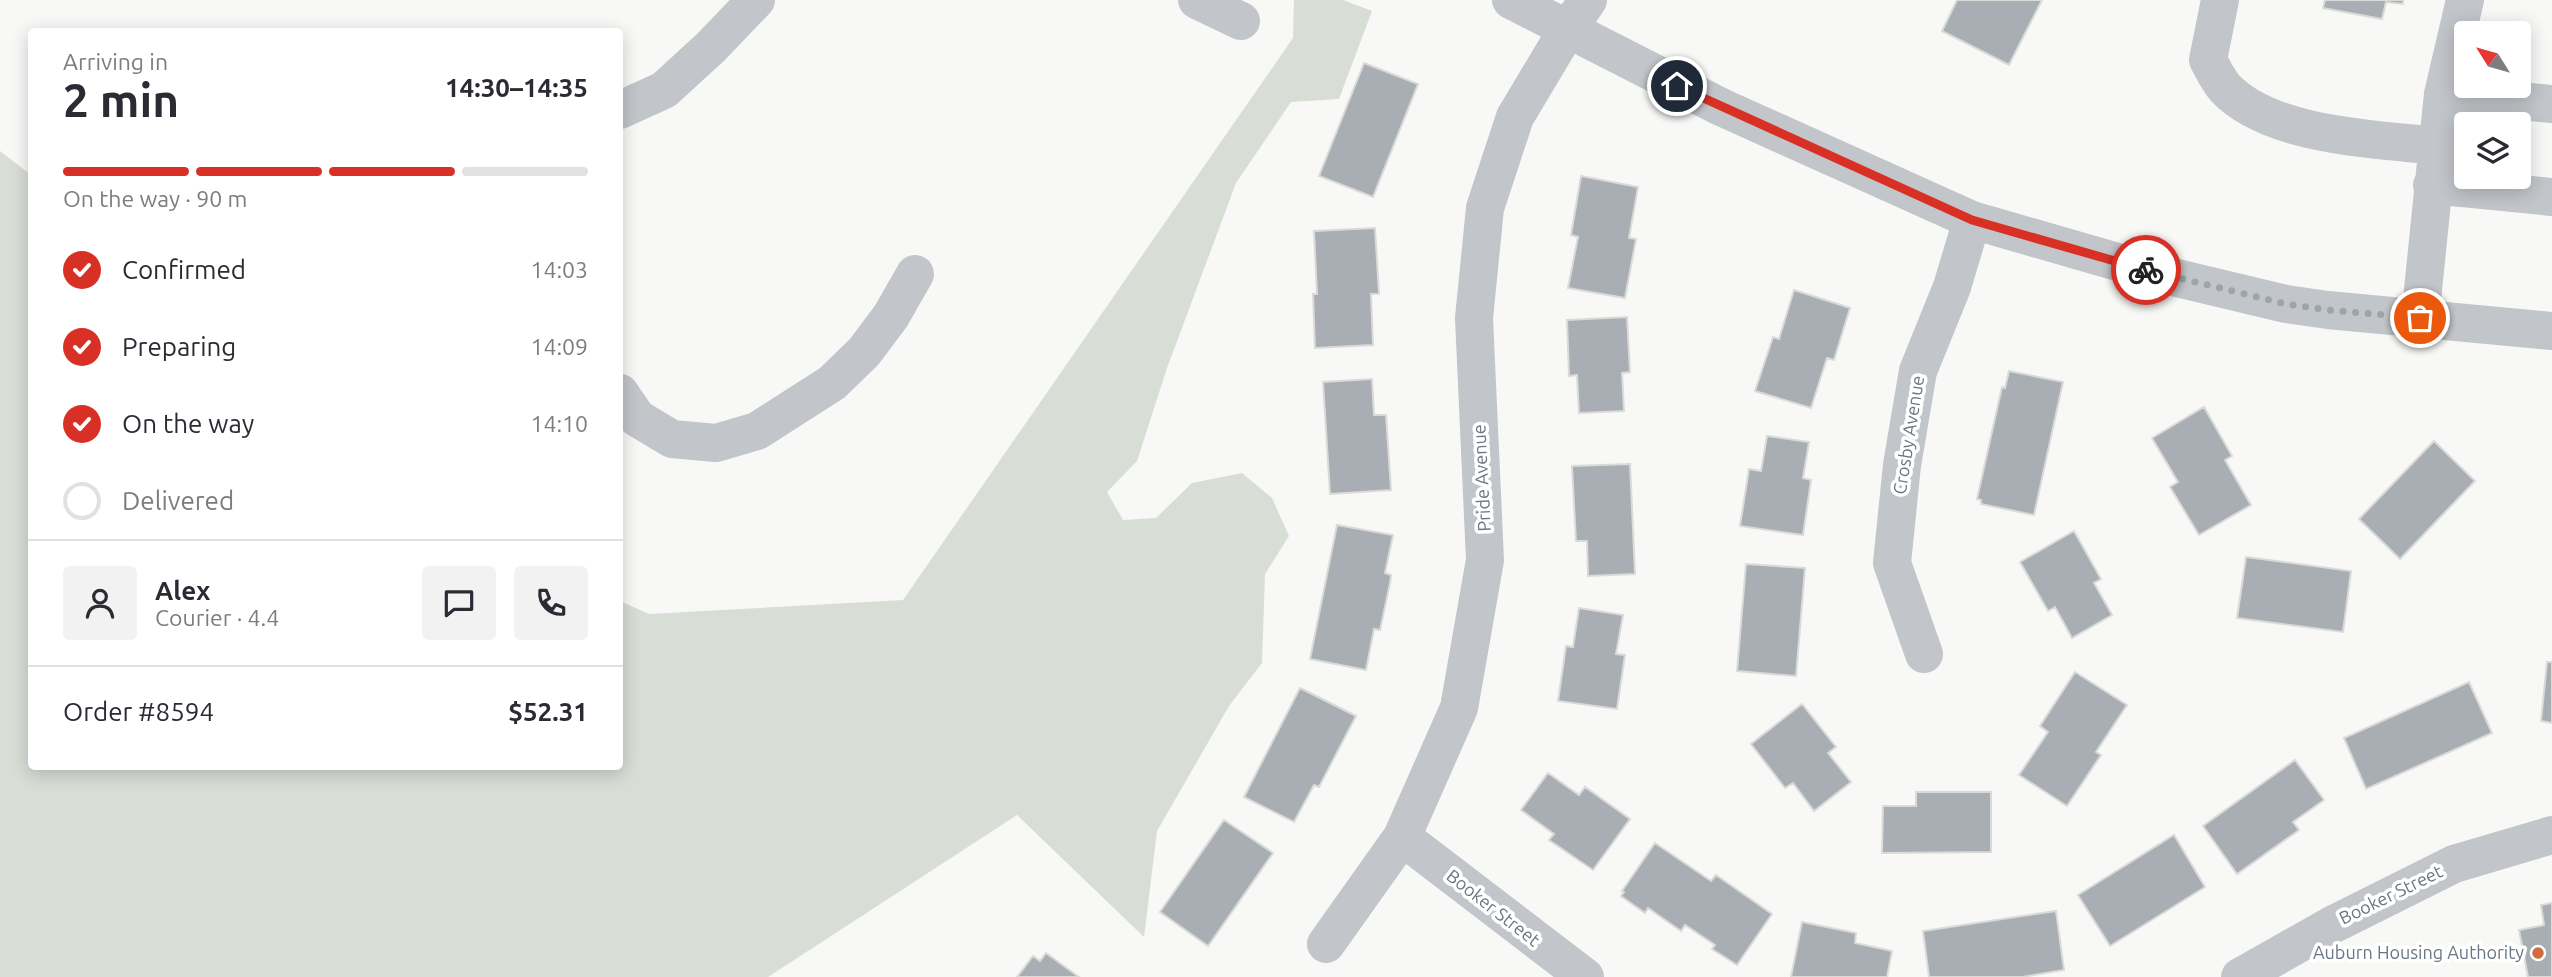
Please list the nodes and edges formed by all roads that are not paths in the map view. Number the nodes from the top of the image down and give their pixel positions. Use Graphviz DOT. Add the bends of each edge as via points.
graph roads {
  1 [pos="756,0"];
  2 [pos="1197,0"];
  3 [pos="1511,0"];
  4 [pos="2220,0"];
  5 [pos="2465,0"];
  6 [pos="1578,15"];
  7 [pos="1241,21"];
  8 [pos="2443,94"];
  9 [pos="2552,104"];
  10 [pos="623,109"];
  11 [pos="2437,146"];
  12 [pos="2432,185"];
  13 [pos="2552,197"];
  14 [pos="1972,220"];
  15 [pos="915,274"];
  16 [pos="2420,318"];
  17 [pos="2552,331"];
  18 [pos="623,397"];
  19 [pos="1924,654"];
  20 [pos="2552,835"];
  21 [pos="1402,837"];
  22 [pos="1326,944"];
  23 [pos="1585,977"];
  24 [pos="2240,977"];
  1 -- 10 [label="street" via="664,90"];
  2 -- 7 [label="street"];
  3 -- 6 [label="street"];
  4 -- 11 [label="street" via="2208,60 2225,88 2257,113 2321,132"];
  5 -- 8 [label="street"];
  6 -- 14 [label="street" via="1721,107"];
  6 -- 21 [label="street, Pride Avenue" via="1515,117 1485,208 1474,318 1485,560 1459,708"];
  8 -- 9 [label="street"];
  8 -- 11 [label="street"];
  11 -- 12 [label="street"];
  12 -- 13 [label="street"];
  12 -- 16 [label="street"];
  14 -- 16 [label="street" via="2152,272 2286,304"];
  14 -- 19 [label="street, Crosby Avenue" via="1918,371 1902,464 1892,563"];
  15 -- 18 [label="street" via="864,352 832,383 757,431 716,443 672,439 637,418"];
  16 -- 17 [label="street"];
  20 -- 24 [label="street, Booker Street" via="2454,864"];
  21 -- 22 [label="street, Pride Avenue"];
  21 -- 23 [label="street, Booker Street"];
}
